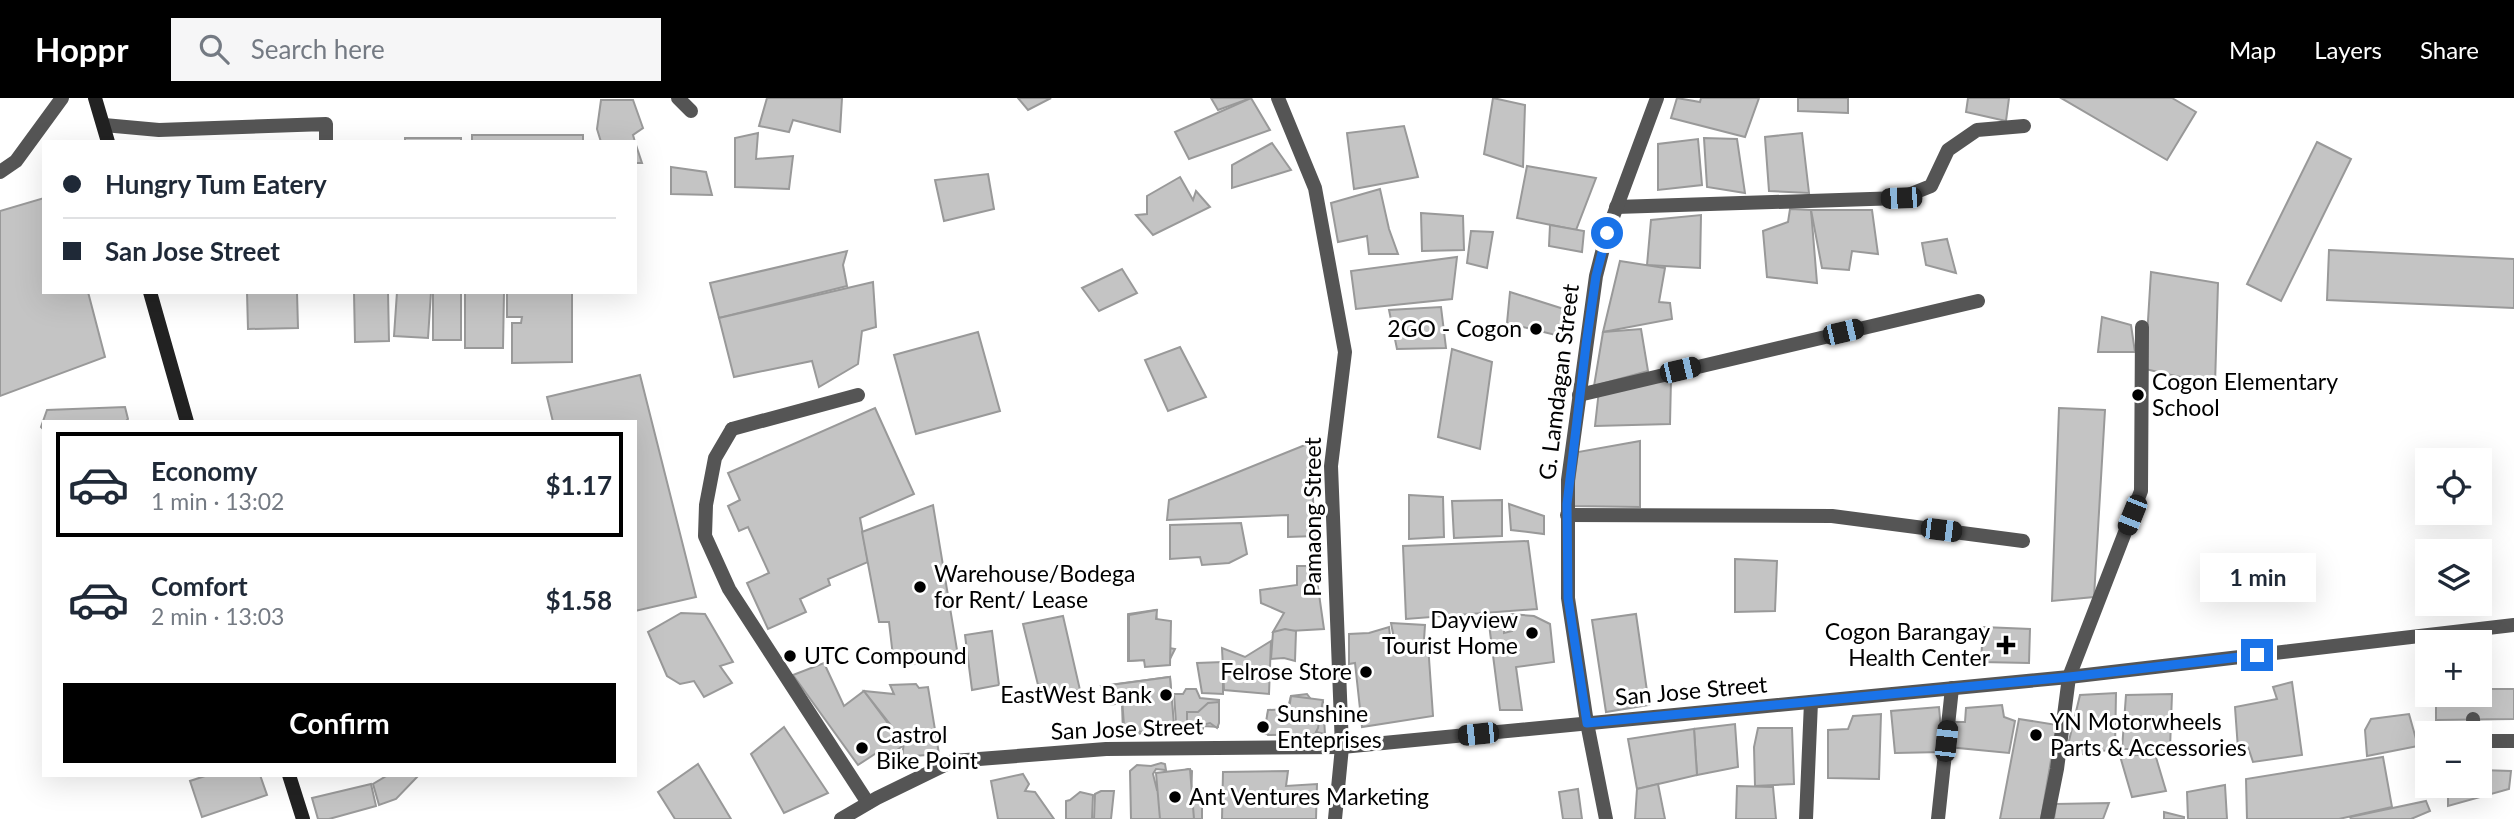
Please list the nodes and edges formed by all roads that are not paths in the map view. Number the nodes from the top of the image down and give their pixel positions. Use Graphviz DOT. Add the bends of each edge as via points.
graph roads {
  1 [pos="62,98"];
  2 [pos="95,98"];
  3 [pos="678,98"];
  4 [pos="1278,98"];
  5 [pos="1657,98"];
  6 [pos="691,111"];
  7 [pos="104,125"];
  8 [pos="2024,126"];
  9 [pos="159,136"];
  10 [pos="108,140"];
  11 [pos="326,140"];
  12 [pos="0,172"];
  13 [pos="1616,207"];
  14 [pos="151,294"];
  15 [pos="1978,300"];
  16 [pos="2142,327"];
  17 [pos="858,395"];
  18 [pos="1579,395"];
  19 [pos="186,420"];
  20 [pos="1567,515"];
  21 [pos="2023,541"];
  22 [pos="2514,625"];
  23 [pos="2492,631"];
  24 [pos="2415,642"];
  25 [pos="2069,677"];
  26 [pos="1951,688"];
  27 [pos="1811,702"];
  28 [pos="1587,723"];
  29 [pos="2492,740"];
  30 [pos="2514,741"];
  31 [pos="1342,747"];
  32 [pos="290,777"];
  33 [pos="868,803"];
  34 [pos="303,819"];
  35 [pos="841,819"];
  36 [pos="1335,819"];
  37 [pos="1606,819"];
  38 [pos="1806,819"];
  39 [pos="1938,819"];
  40 [pos="2047,819"];
  1 -- 12 [label="street" via="16,161"];
  2 -- 7 [label="main road"];
  3 -- 6 [label="street"];
  4 -- 31 [label="street, Pamaong Street" via="1315,188 1345,352 1331,466"];
  5 -- 13 [label="street, G. Lamdagan Street"];
  7 -- 9 [label="street"];
  7 -- 10 [label="main road"];
  8 -- 13 [label="street" via="1977,130 1948,150 1931,186 1901,198"];
  9 -- 11 [label="street" via="326,124"];
  13 -- 18 [label="street, G. Lamdagan Street" via="1596,276"];
  14 -- 19 [label="main road"];
  15 -- 18 [label="street"];
  16 -- 25 [label="street" via="2141,491"];
  17 -- 33 [label="street" via="732,429 715,458 705,536 729,589"];
  18 -- 20 [label="street, G. Lamdagan Street"];
  20 -- 21 [label="street" via="1832,516"];
  20 -- 28 [label="street, G. Lamdagan Street" via="1568,598"];
  22 -- 23 [label="street, San Jose Street"];
  24 -- 25 [label="street, San Jose Street"];
  25 -- 26 [label="street, San Jose Street"];
  25 -- 40 [label="street"];
  26 -- 27 [label="street, San Jose Street"];
  26 -- 39 [label="street"];
  27 -- 28 [label="street, San Jose Street"];
  27 -- 38 [label="street"];
  28 -- 31 [label="street, San Jose Street"];
  28 -- 37 [label="street, G. Lamdagan Street"];
  29 -- 30 [label="street"];
  31 -- 33 [label="street, San Jose Street" via="1106,749 953,761"];
  31 -- 36 [label="street, Pamaong Street"];
  32 -- 34 [label="main road"];
  33 -- 35 [label="street, San Jose Street"];
}
